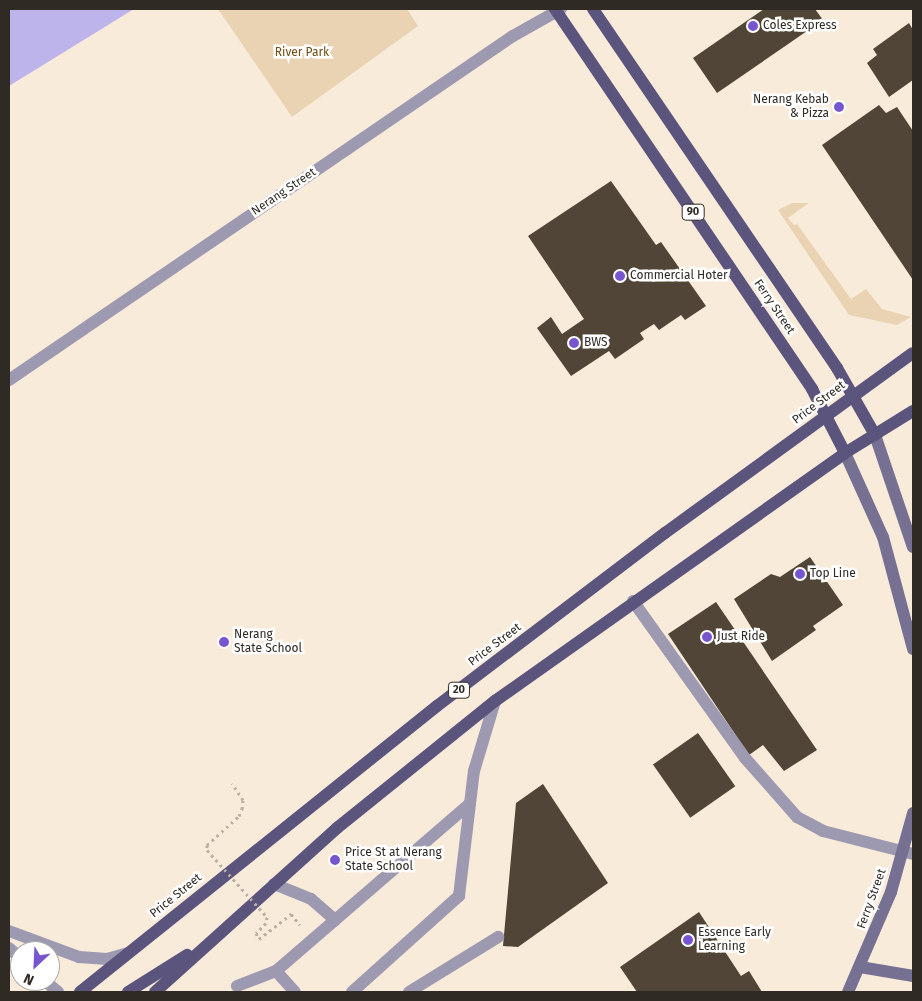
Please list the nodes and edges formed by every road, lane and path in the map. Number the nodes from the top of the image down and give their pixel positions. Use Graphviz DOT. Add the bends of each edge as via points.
graph roads {
  1 [pos="593,9"];
  2 [pos="558,10"];
  3 [pos="913,354"];
  4 [pos="9,380"];
  5 [pos="853,394"];
  6 [pos="913,411"];
  7 [pos="826,415"];
  8 [pos="875,435"];
  9 [pos="845,454"];
  10 [pos="913,547"];
  11 [pos="633,601"];
  12 [pos="913,649"];
  13 [pos="495,702"];
  14 [pos="232,783"];
  15 [pos="468,804"];
  16 [pos="913,813"];
  17 [pos="908,853"];
  18 [pos="274,884"];
  19 [pos="288,917"];
  20 [pos="335,920"];
  21 [pos="9,931"];
  22 [pos="498,937"];
  23 [pos="215,938"];
  24 [pos="130,952"];
  25 [pos="860,967"];
  26 [pos="276,971"];
  27 [pos="913,976"];
  28 [pos="237,986"];
  29 [pos="80,992"];
  30 [pos="128,992"];
  31 [pos="155,992"];
  32 [pos="295,992"];
  33 [pos="352,992"];
  34 [pos="409,992"];
  35 [pos="848,992"];
  1 -- 5 [label="main road, Ferry Street / 90"];
  2 -- 4 [label="street, Nerang Street" via="513,36"];
  2 -- 7 [label="main road, Ferry Street / 90" via="812,389"];
  3 -- 5 [label="main road, Price Street"];
  5 -- 7 [label="main road, Price Street / 20"];
  5 -- 8 [label="main road, Ferry Street / 90"];
  6 -- 8 [label="main road"];
  7 -- 9 [label="main road, Ferry Street / 90"];
  7 -- 24 [label="main road, Price Street / 20" via="437,706"];
  8 -- 9 [label="main road"];
  8 -- 10 [label="main road, Ferry Street"];
  9 -- 11 [label="main road, 20"];
  9 -- 12 [label="main road, Ferry Street" via="882,537"];
  11 -- 13 [label="main road, 20"];
  11 -- 17 [label="street" via="744,758 797,817 823,831"];
  13 -- 15 [label="street" via="477,755"];
  13 -- 18 [label="main road, 20" via="345,822"];
  14 -- 19 [label="path, bridge" via="243,804 239,816 205,848 267,917 268,922 256,936 262,939"];
  15 -- 20 [label="street"];
  15 -- 33 [label="street" via="459,896"];
  16 -- 17 [label="main road, Ferry Street"];
  17 -- 25 [label="main road, Ferry Street"];
  18 -- 20 [label="street" via="311,899"];
  18 -- 23 [label="main road, 20"];
  20 -- 26 [label="street"];
  21 -- 24 [label="street" via="79,957 107,959"];
  22 -- 34 [label="street"];
  23 -- 30 [label="main road"];
  23 -- 31 [label="main road, 20"];
  24 -- 29 [label="main road, Price Street / 20"];
  25 -- 27 [label="main road"];
  25 -- 35 [label="main road, Ferry Street"];
  26 -- 28 [label="street"];
  26 -- 32 [label="street"];
}
